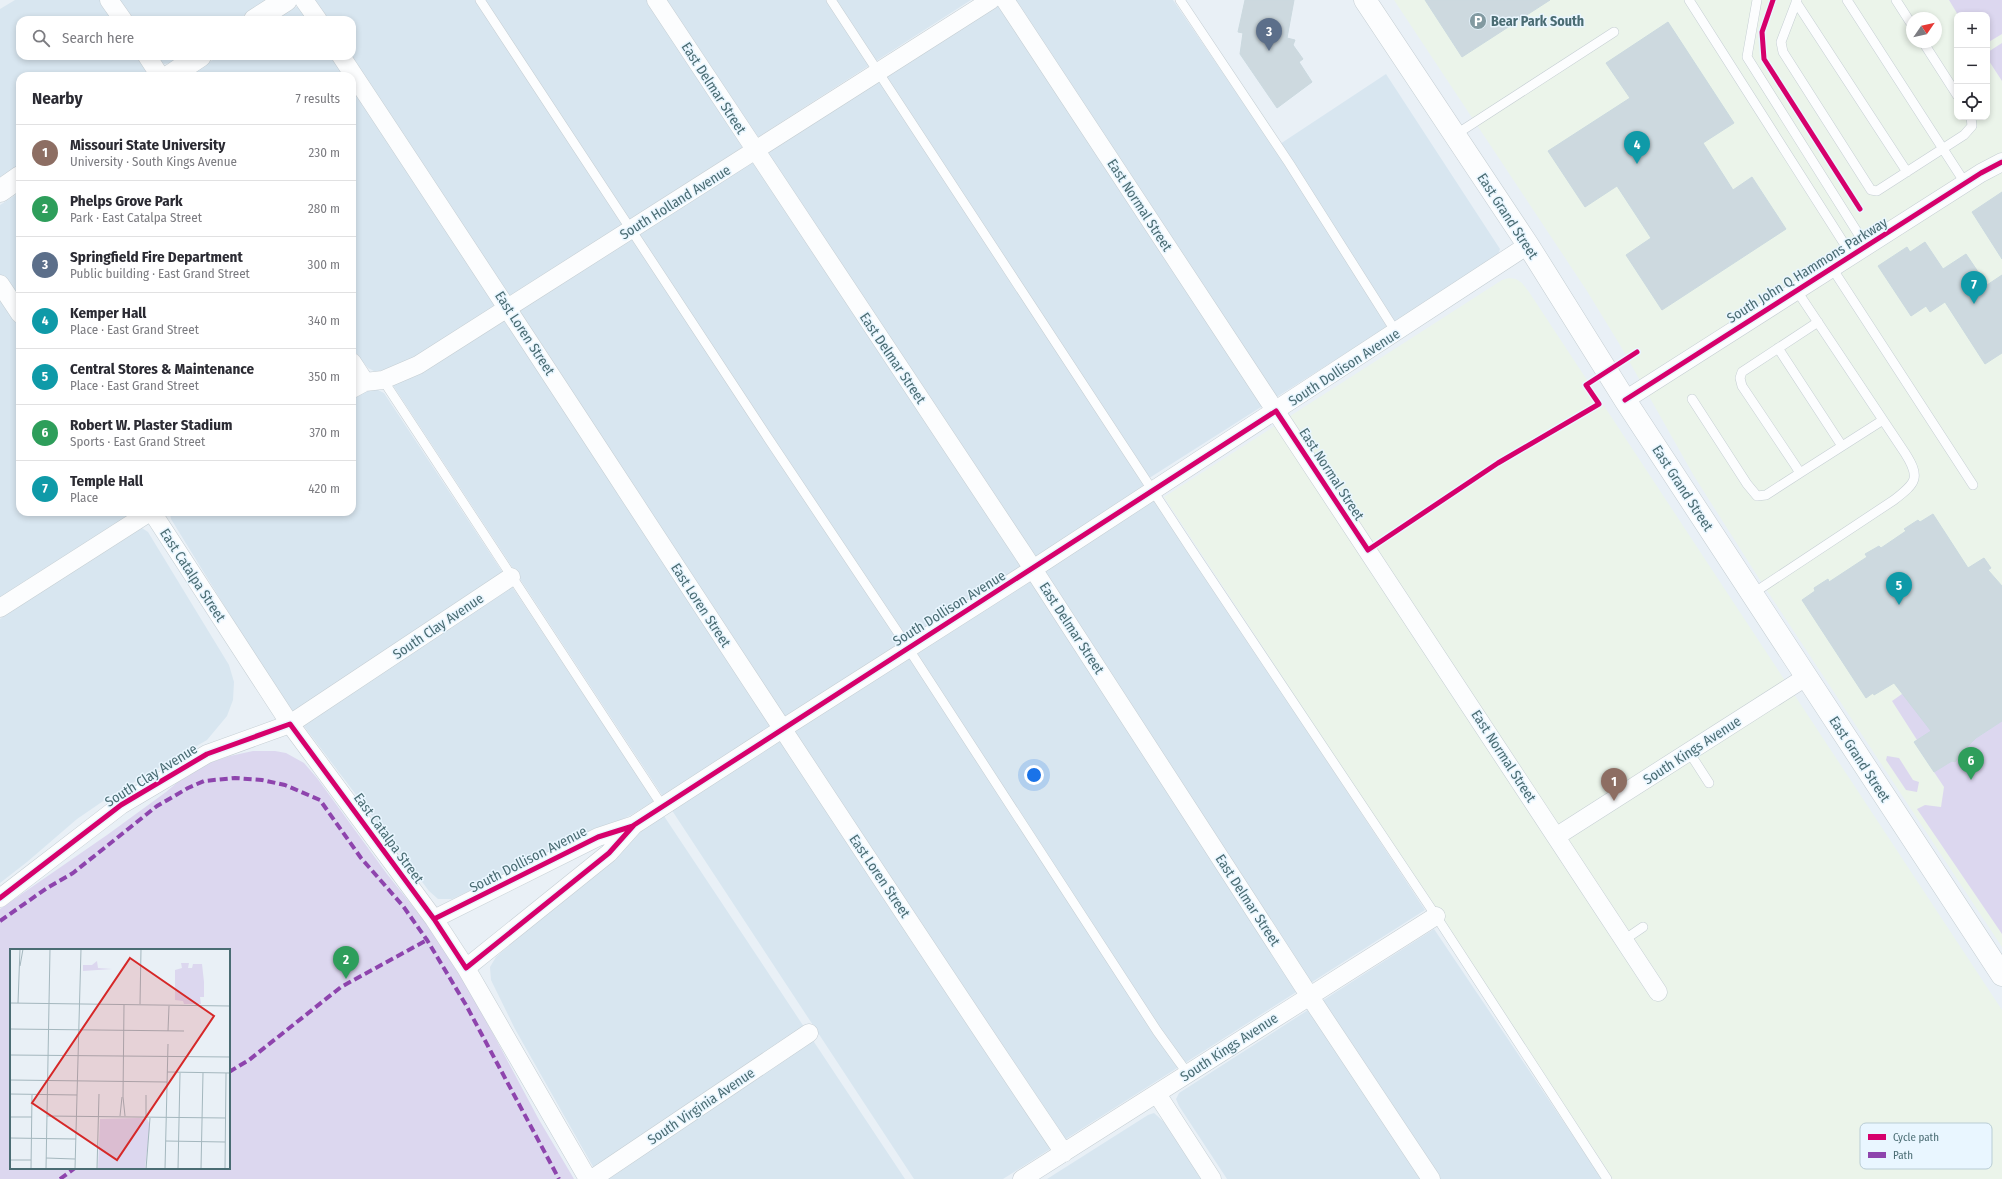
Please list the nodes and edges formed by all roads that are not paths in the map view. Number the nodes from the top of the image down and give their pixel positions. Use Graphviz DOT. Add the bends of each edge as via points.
graph roads {
  1 [pos="109,0"];
  2 [pos="286,0"];
  3 [pos="304,0"];
  4 [pos="480,0"];
  5 [pos="656,0"];
  6 [pos="831,0"];
  7 [pos="991,0"];
  8 [pos="1005,0"];
  9 [pos="1180,0"];
  10 [pos="1365,0"];
  11 [pos="1689,0"];
  12 [pos="1757,0"];
  13 [pos="1847,0"];
  14 [pos="1896,0"];
  15 [pos="1797,1"];
  16 [pos="120,16"];
  17 [pos="262,16"];
  18 [pos="315,16"];
  19 [pos="1906,16"];
  20 [pos="1614,32"];
  21 [pos="1927,48"];
  22 [pos="150,60"];
  23 [pos="194,60"];
  24 [pos="344,60"];
  25 [pos="157,72"];
  26 [pos="176,72"];
  27 [pos="352,72"];
  28 [pos="879,72"];
  29 [pos="356,78"];
  30 [pos="1954,90"];
  31 [pos="1971,120"];
  32 [pos="1455,135"];
  33 [pos="1943,149"];
  34 [pos="756,151"];
  35 [pos="2002,162"];
  36 [pos="1907,172"];
  37 [pos="16,180"];
  38 [pos="1965,183"];
  39 [pos="0,191"];
  40 [pos="632,230"];
  41 [pos="1528,245"];
  42 [pos="1859,251"];
  43 [pos="1832,268"];
  44 [pos="0,284"];
  45 [pos="1796,291"];
  46 [pos="16,308"];
  47 [pos="509,308"];
  48 [pos="1818,322"];
  49 [pos="1396,332"];
  50 [pos="1778,348"];
  51 [pos="356,376"];
  52 [pos="383,380"];
  53 [pos="359,386"];
  54 [pos="1692,399"];
  55 [pos="1625,400"];
  56 [pos="1276,411"];
  57 [pos="1883,420"];
  58 [pos="1842,446"];
  59 [pos="1800,473"];
  60 [pos="1972,485"];
  61 [pos="1154,490"];
  62 [pos="145,516"];
  63 [pos="154,516"];
  64 [pos="1033,569"];
  65 [pos="511,577"];
  66 [pos="1752,594"];
  67 [pos="0,608"];
  68 [pos="909,648"];
  69 [pos="1806,677"];
  70 [pos="290,724"];
  71 [pos="782,729"];
  72 [pos="1689,752"];
  73 [pos="1709,783"];
  74 [pos="663,807"];
  75 [pos="634,825"];
  76 [pos="1557,836"];
  77 [pos="0,898"];
  78 [pos="1436,916"];
  79 [pos="434,919"];
  80 [pos="1643,927"];
  81 [pos="1624,940"];
  82 [pos="466,968"];
  83 [pos="2002,975"];
  84 [pos="1658,992"];
  85 [pos="1310,996"];
  86 [pos="809,1033"];
  87 [pos="1188,1074"];
  88 [pos="1157,1094"];
  89 [pos="1064,1152"];
  90 [pos="588,1179"];
  91 [pos="592,1179"];
  92 [pos="1022,1179"];
  93 [pos="1212,1179"];
  94 [pos="1430,1179"];
  95 [pos="1606,1179"];
  1 -- 16 [label="street"];
  2 -- 17 [label="main road"];
  3 -- 18 [label="street"];
  4 -- 40 [label="lane"];
  5 -- 34 [label="street, East Delmar Street"];
  6 -- 28 [label="lane"];
  7 -- 28 [label="street, South Holland Avenue"];
  8 -- 56 [label="street, East Normal Street"];
  9 -- 49 [label="lane" via="1289,163"];
  10 -- 32 [label="main road, East Grand Street"];
  11 -- 42 [label="lane"];
  12 -- 42 [label="lane" via="1747,57"];
  13 -- 33 [label="lane"];
  14 -- 19 [label="lane"];
  15 -- 36 [label="lane"];
  15 -- 36 [label="lane" via="1781,42 1783,52 1871,190 1877,191"];
  20 -- 32 [label="lane"];
  21 -- 30 [label="lane"];
  22 -- 25 [label="street"];
  23 -- 26 [label="main road"];
  24 -- 27 [label="street, East Loren Street"];
  28 -- 34 [label="street, South Holland Avenue"];
  28 -- 61 [label="lane"];
  29 -- 47 [label="street, East Loren Street"];
  31 -- 33 [label="lane" via="1972,126"];
  32 -- 41 [label="main road, East Grand Street"];
  33 -- 36 [label="lane"];
  33 -- 38 [label="lane"];
  34 -- 40 [label="street, South Holland Avenue"];
  34 -- 64 [label="street, East Delmar Street"];
  35 -- 38 [label="street, South John Q Hammons Parkway"];
  37 -- 39 [label="main road"];
  38 -- 42 [label="street, South John Q Hammons Parkway"];
  40 -- 47 [label="street, South Holland Avenue"];
  40 -- 68 [label="lane"];
  41 -- 49 [label="street, South Dollison Avenue"];
  41 -- 55 [label="main road, East Grand Street"];
  42 -- 43 [label="street, South John Q Hammons Parkway"];
  43 -- 45 [label="street, South John Q Hammons Parkway"];
  43 -- 60 [label="lane"];
  44 -- 46 [label="street"];
  45 -- 48 [label="lane"];
  45 -- 55 [label="street, South John Q Hammons Parkway"];
  47 -- 52 [label="street, South Holland Avenue" via="418,365"];
  47 -- 71 [label="street, East Loren Street"];
  48 -- 50 [label="lane"];
  48 -- 57 [label="lane"];
  49 -- 56 [label="street, South Dollison Avenue"];
  50 -- 58 [label="lane"];
  50 -- 59 [label="lane" via="1742,372 1740,378 1742,386"];
  51 -- 53 [label="street"];
  52 -- 53 [label="street, South Holland Avenue"];
  52 -- 65 [label="lane"];
  54 -- 59 [label="lane" via="1757,496 1766,495"];
  55 -- 66 [label="main road, East Grand Street"];
  56 -- 61 [label="street, South Dollison Avenue"];
  56 -- 76 [label="street, East Normal Street"];
  57 -- 58 [label="lane"];
  57 -- 66 [label="lane" via="1913,466 1915,476 1912,487"];
  58 -- 59 [label="lane"];
  61 -- 64 [label="street, South Dollison Avenue"];
  61 -- 78 [label="lane"];
  62 -- 67 [label="street"];
  63 -- 70 [label="street, East Catalpa Street"];
  64 -- 68 [label="street, South Dollison Avenue"];
  64 -- 85 [label="street, East Delmar Street"];
  65 -- 70 [label="street, South Clay Avenue"];
  65 -- 74 [label="lane"];
  66 -- 69 [label="main road, East Grand Street"];
  68 -- 71 [label="street, South Dollison Avenue"];
  68 -- 87 [label="lane" via="1157,1031"];
  69 -- 72 [label="street, South Kings Avenue"];
  69 -- 83 [label="main road, East Grand Street"];
  70 -- 77 [label="street, South Clay Avenue" via="207,754 121,805"];
  70 -- 79 [label="street, East Catalpa Street"];
  71 -- 74 [label="street, South Dollison Avenue"];
  71 -- 89 [label="street, East Loren Street"];
  72 -- 73 [label="lane"];
  72 -- 76 [label="street, South Kings Avenue"];
  74 -- 75 [label="street, South Dollison Avenue"];
  75 -- 79 [label="street, South Dollison Avenue" via="598,836"];
  75 -- 82 [label="street, South Dollison Avenue" via="609,852"];
  76 -- 81 [label="street, East Normal Street"];
  78 -- 85 [label="street, South Kings Avenue"];
  78 -- 95 [label="lane"];
  79 -- 82 [label="street, East Catalpa Street"];
  80 -- 81 [label="lane"];
  81 -- 84 [label="street, East Normal Street"];
  82 -- 90 [label="street, East Catalpa Street"];
  85 -- 87 [label="street, South Kings Avenue"];
  85 -- 94 [label="street, East Delmar Street"];
  86 -- 91 [label="street, South Virginia Avenue"];
  87 -- 88 [label="street, South Kings Avenue"];
  88 -- 89 [label="street, South Kings Avenue"];
  88 -- 93 [label="street"];
  89 -- 92 [label="street, South Kings Avenue"];
}
